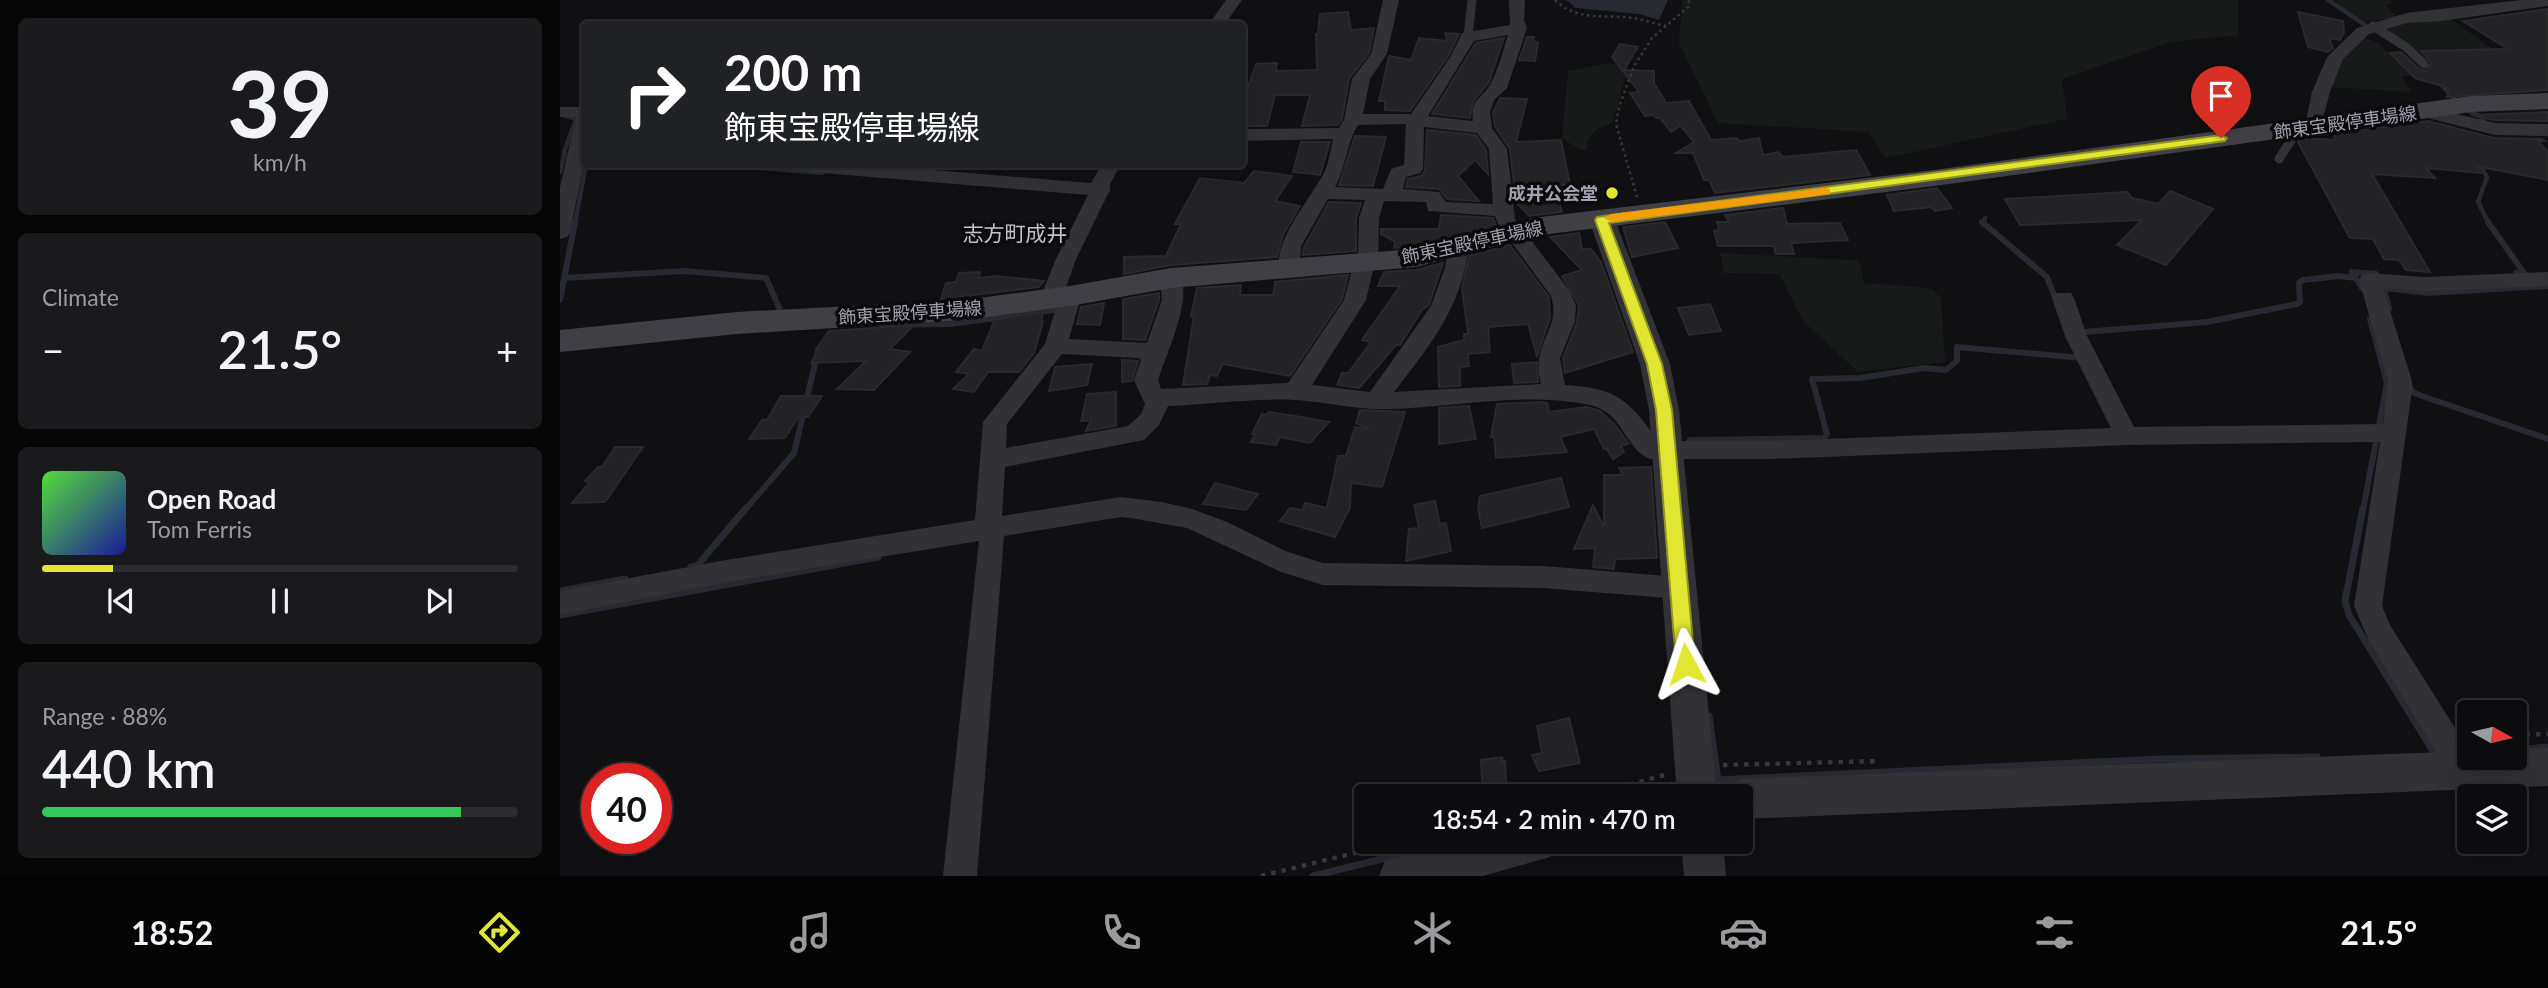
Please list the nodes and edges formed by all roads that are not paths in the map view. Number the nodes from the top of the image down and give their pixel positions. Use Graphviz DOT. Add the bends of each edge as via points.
graph roads {
  1 [pos="1234,0"];
  2 [pos="1391,0"];
  3 [pos="1472,0"];
  4 [pos="1517,0"];
  5 [pos="2465,0"];
  6 [pos="2539,1"];
  7 [pos="2480,10"];
  8 [pos="1219,21"];
  9 [pos="2373,26"];
  10 [pos="1519,29"];
  11 [pos="1468,37"];
  12 [pos="2424,64"];
  13 [pos="2548,101"];
  14 [pos="2422,111"];
  15 [pos="560,112"];
  16 [pos="581,112"];
  17 [pos="1416,121"];
  18 [pos="2307,126"];
  19 [pos="1348,127"];
  20 [pos="581,128"];
  21 [pos="1483,128"];
  22 [pos="2548,130"];
  23 [pos="1246,135"];
  24 [pos="574,148"];
  25 [pos="2279,159"];
  26 [pos="834,168"];
  27 [pos="1110,168"];
  28 [pos="1100,190"];
  29 [pos="1321,193"];
  30 [pos="1384,195"];
  31 [pos="1602,220"];
  32 [pos="1508,221"];
  33 [pos="560,233"];
  34 [pos="1458,248"];
  35 [pos="1366,261"];
  36 [pos="1289,268"];
  37 [pos="1171,278"];
  38 [pos="2548,279"];
  39 [pos="1061,297"];
  40 [pos="2065,304"];
  41 [pos="560,341"];
  42 [pos="1056,345"];
  43 [pos="1153,357"];
  44 [pos="1555,391"];
  45 [pos="1295,392"];
  46 [pos="1160,398"];
  47 [pos="1379,401"];
  48 [pos="2393,433"];
  49 [pos="2127,436"];
  50 [pos="1679,450"];
  51 [pos="993,460"];
  52 [pos="988,527"];
  53 [pos="1679,588"];
  54 [pos="560,603"];
  55 [pos="2457,758"];
  56 [pos="2548,767"];
  57 [pos="2527,768"];
  58 [pos="2457,769"];
  59 [pos="1696,780"];
  60 [pos="1753,799"];
  61 [pos="1487,854"];
  62 [pos="1703,854"];
  63 [pos="960,876"];
  64 [pos="1400,876"];
  65 [pos="1705,876"];
  1 -- 8 [label="street"];
  2 -- 19 [label="street" via="1379,54 1361,79"];
  3 -- 11 [label="lane"];
  4 -- 10 [label="street"];
  5 -- 7 [label="street"];
  6 -- 7 [label="street"];
  7 -- 9 [label="street"];
  9 -- 12 [label="lane"];
  9 -- 18 [label="street" via="2335,57"];
  10 -- 11 [label="street"];
  10 -- 21 [label="street" via="1498,88 1486,98 1481,112"];
  11 -- 17 [label="street"];
  13 -- 14 [label="main road, 飾東宝殿停車場線"];
  14 -- 18 [label="main road, 飾東宝殿停車場線"];
  14 -- 22 [label="street" via="2488,128"];
  15 -- 16 [label="street"];
  17 -- 19 [label="street"];
  17 -- 21 [label="street"];
  17 -- 30 [label="street" via="1413,169 1398,173"];
  18 -- 25 [label="lane"];
  18 -- 31 [label="main road, 飾東宝殿停車場線"];
  19 -- 23 [label="street"];
  19 -- 29 [label="street" via="1335,170"];
  20 -- 24 [label="street"];
  21 -- 32 [label="street" via="1498,149"];
  24 -- 33 [label="street"];
  26 -- 28 [label="street"];
  27 -- 28 [label="street"];
  28 -- 39 [label="street" via="1066,258"];
  29 -- 30 [label="street"];
  29 -- 36 [label="street" via="1291,246"];
  30 -- 32 [label="street" via="1432,196 1434,207"];
  30 -- 35 [label="street" via="1368,218"];
  31 -- 32 [label="main road, 飾東宝殿停車場線" via="1532,227"];
  31 -- 50 [label="street" via="1655,364 1664,410"];
  32 -- 34 [label="main road, 飾東宝殿停車場線"];
  32 -- 44 [label="street" via="1566,307 1549,355"];
  34 -- 35 [label="main road, 飾東宝殿停車場線" via="1416,258"];
  34 -- 47 [label="street" via="1448,296"];
  35 -- 36 [label="main road, 飾東宝殿停車場線"];
  35 -- 45 [label="street" via="1355,300"];
  36 -- 37 [label="main road, 飾東宝殿停車場線"];
  37 -- 39 [label="main road, 飾東宝殿停車場線"];
  37 -- 43 [label="street" via="1173,300"];
  38 -- 48 [label="street" via="2423,284 2371,280 2400,381"];
  39 -- 41 [label="main road, 飾東宝殿停車場線" via="964,310 737,323"];
  39 -- 42 [label="street"];
  40 -- 49 [label="street"];
  42 -- 43 [label="street" via="1143,350"];
  42 -- 51 [label="street" via="995,422"];
  43 -- 46 [label="street" via="1146,380 1152,398"];
  44 -- 47 [label="street"];
  44 -- 50 [label="street" via="1614,404 1651,450"];
  45 -- 46 [label="street"];
  45 -- 47 [label="street"];
  46 -- 51 [label="street" via="1135,435"];
  48 -- 49 [label="street"];
  48 -- 55 [label="street" via="2368,606 2379,632"];
  49 -- 50 [label="street"];
  50 -- 53 [label="street"];
  51 -- 52 [label="street"];
  52 -- 53 [label="street" via="1141,508 1204,524 1293,568 1323,574 1543,577"];
  52 -- 54 [label="street"];
  52 -- 63 [label="street" via="992,539"];
  53 -- 59 [label="street"];
  56 -- 57 [label="street"];
  58 -- 60 [label="street"];
  61 -- 64 [label="street"];
  62 -- 65 [label="street"];
}
